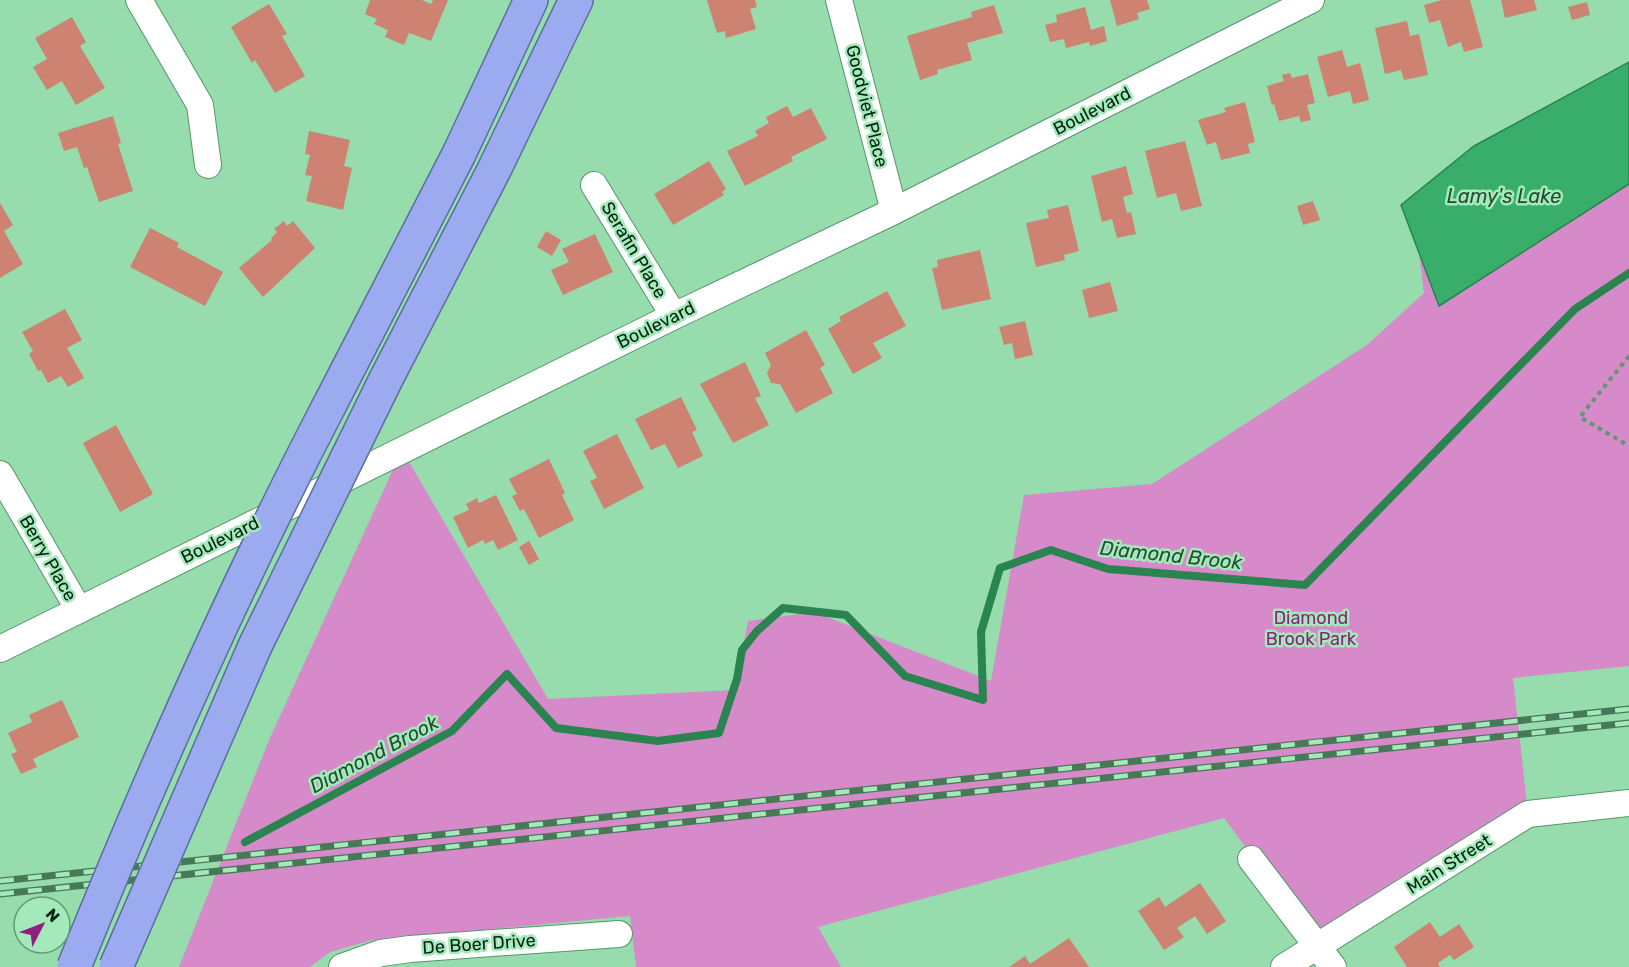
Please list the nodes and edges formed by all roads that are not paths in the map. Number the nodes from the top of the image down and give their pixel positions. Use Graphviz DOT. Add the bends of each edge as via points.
graph roads {
  1 [pos="139,0"];
  2 [pos="531,0"];
  3 [pos="576,0"];
  4 [pos="839,0"];
  5 [pos="1311,0"];
  6 [pos="1266,10"];
  7 [pos="208,165"];
  8 [pos="594,184"];
  9 [pos="894,211"];
  10 [pos="674,316"];
  11 [pos="0,474"];
  12 [pos="79,610"];
  13 [pos="0,649"];
  14 [pos="1629,803"];
  15 [pos="1251,859"];
  16 [pos="619,934"];
  17 [pos="1318,946"];
  18 [pos="74,967"];
  19 [pos="116,967"];
  20 [pos="342,967"];
  21 [pos="1284,967"];
  22 [pos="1333,967"];
  1 -- 7 [label="street" via="200,105"];
  2 -- 18 [label="highway, bridge" via="459,154 260,544 179,719"];
  3 -- 19 [label="highway, bridge" via="260,635"];
  4 -- 9 [label="street, Goodviet Place"];
  5 -- 6 [label="street, Boulevard"];
  6 -- 9 [label="street, Boulevard"];
  8 -- 10 [label="street, Serafin Place"];
  9 -- 10 [label="street, Boulevard"];
  10 -- 12 [label="street, Boulevard"];
  11 -- 12 [label="street, Berry Place"];
  12 -- 13 [label="street, Boulevard"];
  14 -- 17 [label="street, Main Street" via="1528,814"];
  15 -- 17 [label="street"];
  16 -- 20 [label="street, De Boer Drive" via="410,948"];
  17 -- 21 [label="street, Main Street"];
  17 -- 22 [label="street"];
}
